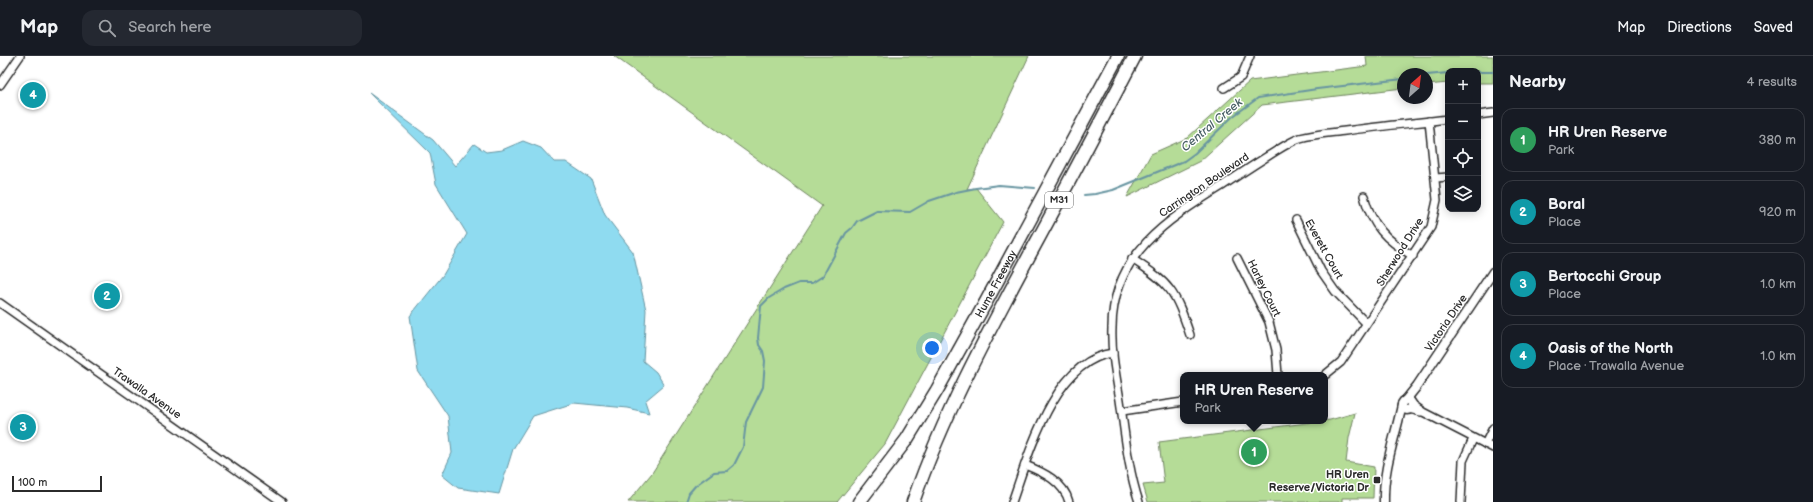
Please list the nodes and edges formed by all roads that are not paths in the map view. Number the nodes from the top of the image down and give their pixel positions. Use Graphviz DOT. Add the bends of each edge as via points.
graph roads {
  1 [pos="20,56"];
  2 [pos="1118,56"];
  3 [pos="1135,56"];
  4 [pos="1250,56"];
  5 [pos="0,85"];
  6 [pos="1224,88"];
  7 [pos="1493,113"];
  8 [pos="1481,115"];
  9 [pos="1445,119"];
  10 [pos="1429,121"];
  11 [pos="1445,177"];
  12 [pos="1436,178"];
  13 [pos="1364,196"];
  14 [pos="1296,220"];
  15 [pos="1413,256"];
  16 [pos="1237,258"];
  17 [pos="1132,259"];
  18 [pos="1493,272"];
  19 [pos="0,303"];
  20 [pos="1366,323"];
  21 [pos="1190,335"];
  22 [pos="1113,356"];
  23 [pos="1278,372"];
  24 [pos="1328,373"];
  25 [pos="1180,402"];
  26 [pos="1408,405"];
  27 [pos="1122,411"];
  28 [pos="1493,428"];
  29 [pos="1472,439"];
  30 [pos="1485,444"];
  31 [pos="1493,448"];
  32 [pos="1025,465"];
  33 [pos="282,502"];
  34 [pos="859,502"];
  35 [pos="913,502"];
  36 [pos="1012,502"];
  37 [pos="1069,502"];
  38 [pos="1139,502"];
  39 [pos="1384,502"];
  40 [pos="1461,502"];
  1 -- 5 [label="street"];
  2 -- 34 [label="highway, Hume Freeway / M31" via="937,390 907,438"];
  3 -- 35 [label="highway, Hume Freeway / M31" via="957,394"];
  4 -- 6 [label="street" via="1242,77"];
  7 -- 8 [label="street"];
  9 -- 10 [label="street, Carrington Boulevard"];
  10 -- 12 [label="street, Sherwood Drive"];
  10 -- 17 [label="street, Carrington Boulevard" via="1298,139 1197,201 1145,242"];
  11 -- 12 [label="street"];
  12 -- 15 [label="street, Sherwood Drive" via="1437,200 1431,227"];
  13 -- 15 [label="street" via="1369,213 1378,228 1388,239"];
  14 -- 20 [label="street, Everett Court" via="1321,271 1335,291"];
  15 -- 20 [label="street, Sherwood Drive"];
  16 -- 23 [label="street, Harley Court" via="1269,322 1276,350"];
  17 -- 21 [label="street" via="1157,275 1172,290"];
  17 -- 22 [label="street, Carrington Boulevard" via="1121,279 1115,300 1112,327"];
  18 -- 26 [label="street, Victoria Drive" via="1417,386"];
  19 -- 33 [label="street, Trawalla Avenue"];
  20 -- 24 [label="street, Sherwood Drive" via="1341,362"];
  22 -- 27 [label="street, Carrington Boulevard"];
  22 -- 32 [label="street" via="1084,364 1070,376 1036,434"];
  25 -- 27 [label="street"];
  26 -- 29 [label="street"];
  26 -- 39 [label="street, Victoria Drive" via="1396,429 1386,469"];
  27 -- 38 [label="street, Carrington Boulevard" via="1132,478"];
  28 -- 30 [label="street"];
  29 -- 30 [label="street"];
  29 -- 40 [label="street" via="1463,461"];
  30 -- 31 [label="street"];
  32 -- 36 [label="street"];
  32 -- 37 [label="street" via="1052,479 1065,492"];
}
